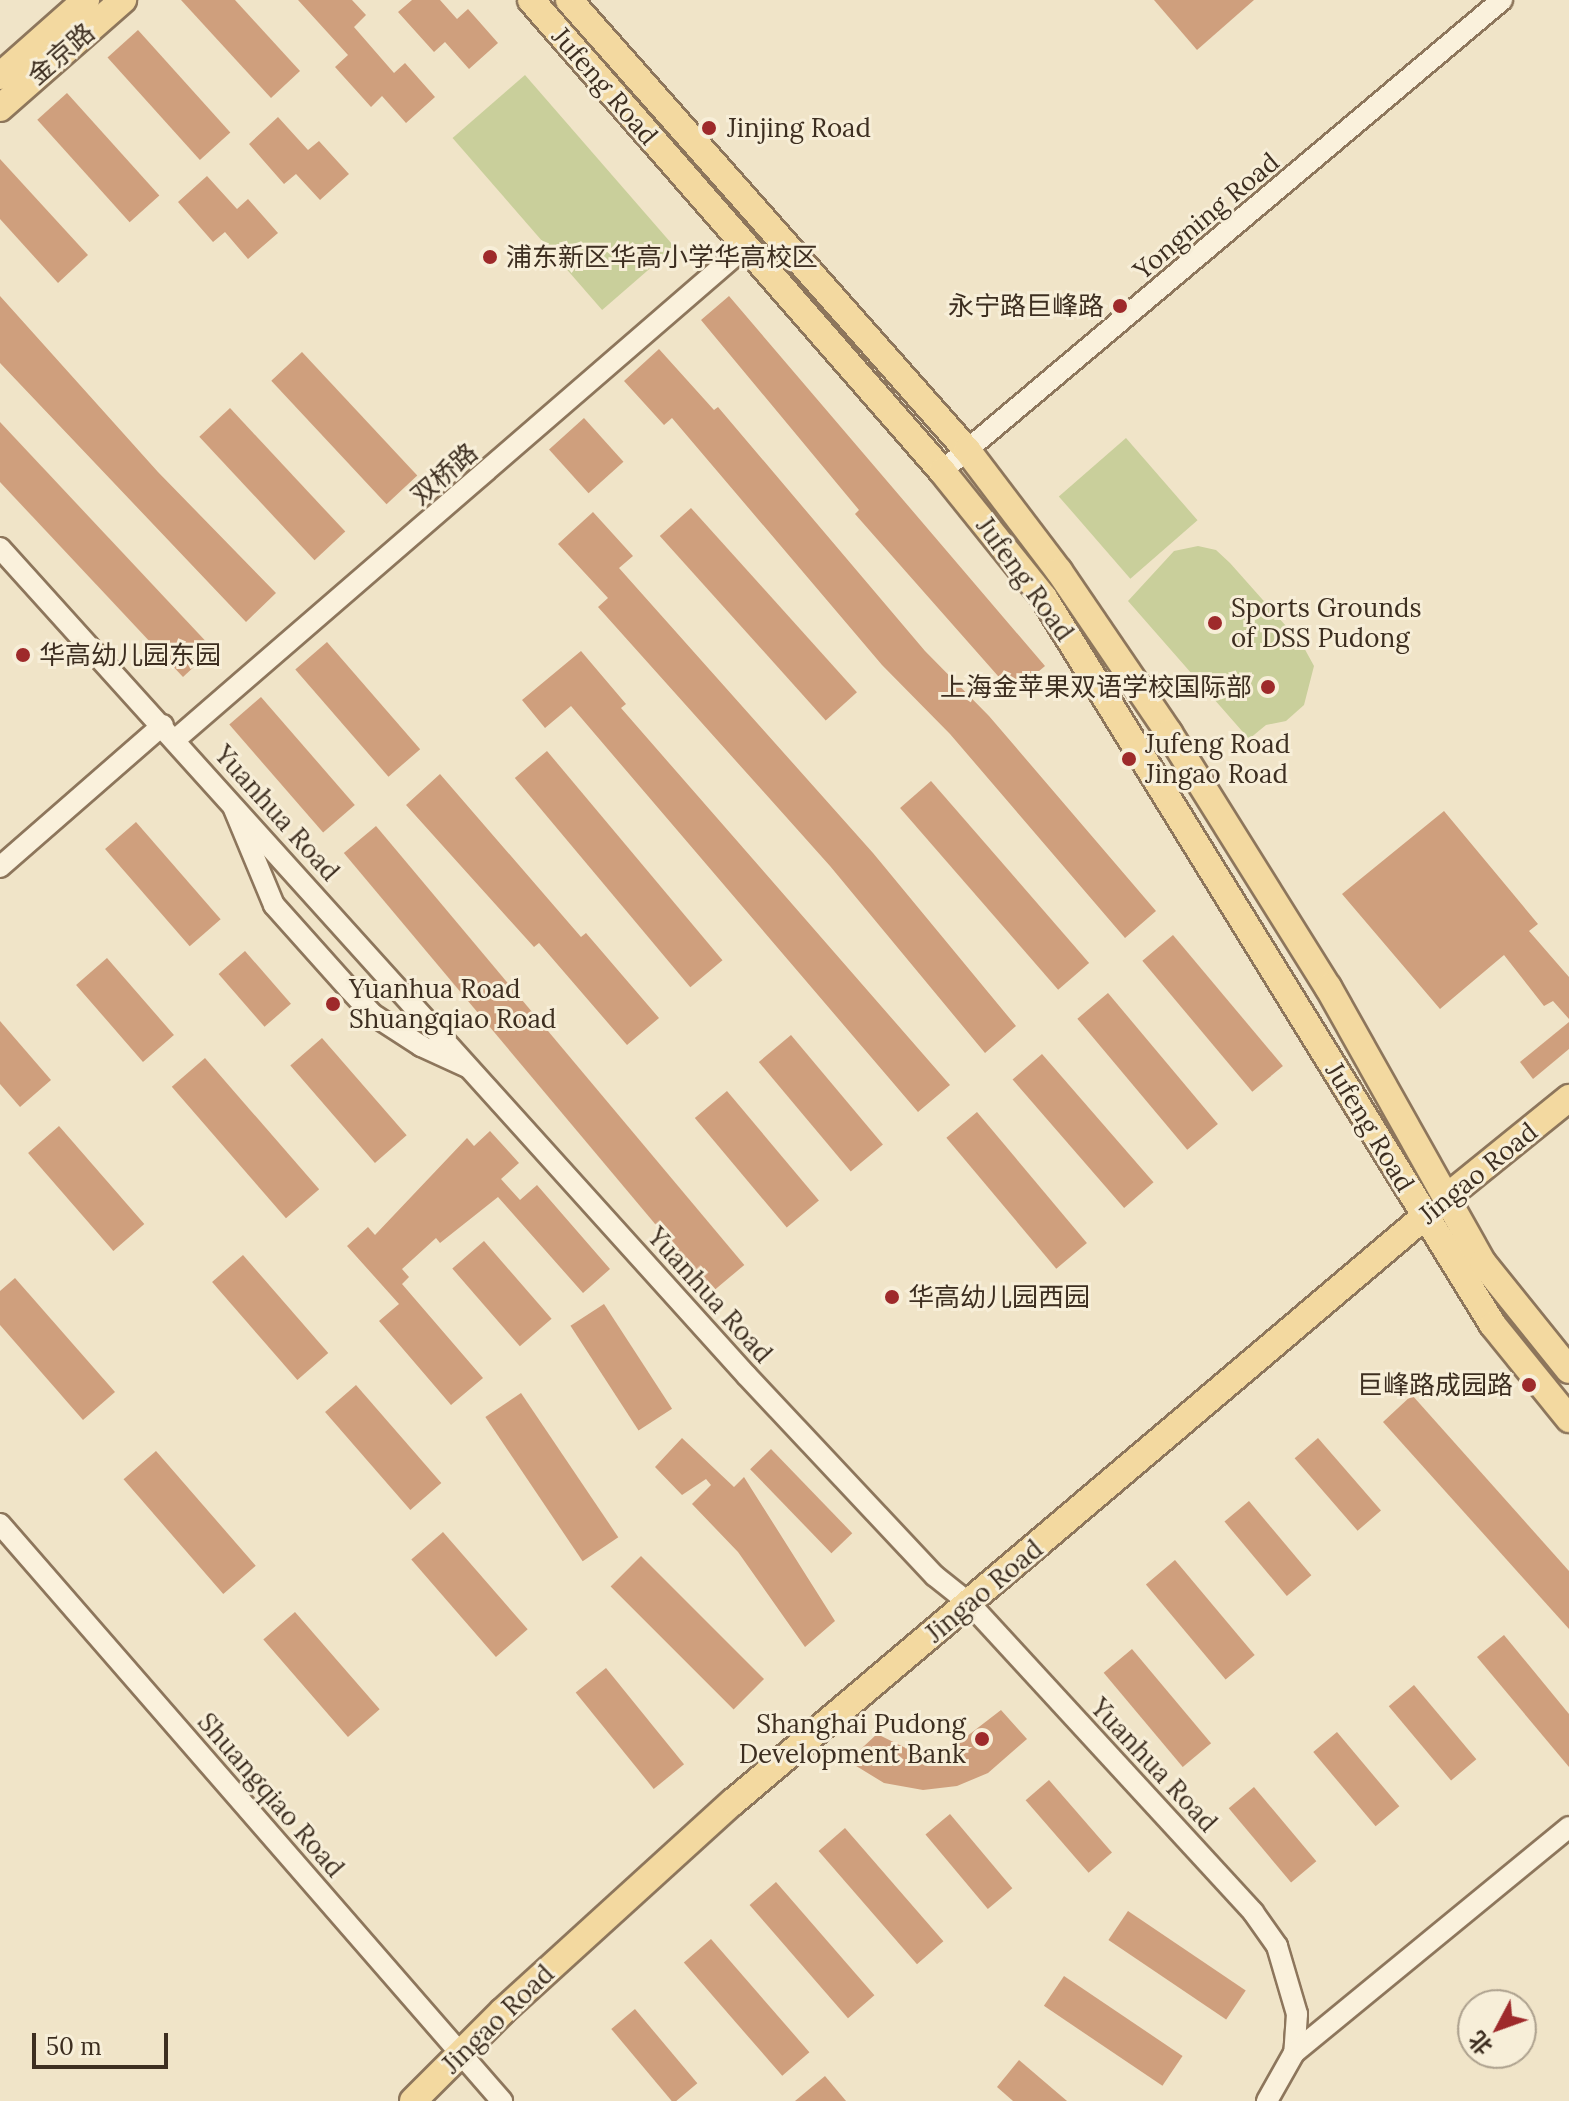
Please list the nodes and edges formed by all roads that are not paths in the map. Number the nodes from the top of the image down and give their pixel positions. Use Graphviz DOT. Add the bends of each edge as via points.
graph roads {
  1 [pos="86,0"];
  2 [pos="123,0"];
  3 [pos="531,0"];
  4 [pos="569,0"];
  5 [pos="1502,0"];
  6 [pos="0,76"];
  7 [pos="0,108"];
  8 [pos="745,247"];
  9 [pos="967,450"];
  10 [pos="942,471"];
  11 [pos="0,548"];
  12 [pos="170,732"];
  13 [pos="232,801"];
  14 [pos="0,867"];
  15 [pos="473,1070"];
  16 [pos="1569,1098"];
  17 [pos="1448,1196"];
  18 [pos="1425,1216"];
  19 [pos="1569,1370"];
  20 [pos="1569,1419"];
  21 [pos="0,1524"];
  22 [pos="969,1603"];
  23 [pos="1569,1827"];
  24 [pos="1294,2053"];
  25 [pos="462,2054"];
  26 [pos="413,2101"];
  27 [pos="502,2101"];
  28 [pos="1267,2101"];
  1 -- 6 [label="main road, 金京路"];
  2 -- 7 [label="main road, 金京路"];
  3 -- 8 [label="main road, Jufeng Road"];
  4 -- 9 [label="main road, Jufeng Road"];
  5 -- 9 [label="street, Yongning Road"];
  8 -- 10 [label="main road, Jufeng Road"];
  8 -- 12 [label="street, 双桥路"];
  9 -- 10 [label="street, Yongning Road"];
  9 -- 17 [label="main road, Jufeng Road" via="1059,571 1169,733 1328,987"];
  10 -- 18 [label="main road, Jufeng Road" via="1044,598"];
  11 -- 12 [label="street, Yuanhua Road"];
  12 -- 13 [label="street, Yuanhua Road"];
  12 -- 14 [label="street"];
  13 -- 15 [label="street, Yuanhua Road"];
  13 -- 15 [label="street" via="274,905 349,989 372,1014 421,1046"];
  15 -- 22 [label="street, Yuanhua Road" via="758,1387 935,1576"];
  16 -- 17 [label="main road, Jingao Road"];
  17 -- 18 [label="street, Jingao Road"];
  17 -- 19 [label="main road, Jufeng Road" via="1483,1263"];
  18 -- 20 [label="main road, Jufeng Road" via="1493,1325"];
  18 -- 22 [label="main road, Jingao Road"];
  21 -- 25 [label="street, Shuangqiao Road"];
  22 -- 24 [label="street, Yuanhua Road" via="1253,1912 1290,1978 1297,2014"];
  22 -- 25 [label="main road, Jingao Road" via="733,1802"];
  23 -- 24 [label="street"];
  24 -- 28 [label="street, Yuanhua Road"];
  25 -- 26 [label="main road, Jingao Road"];
  25 -- 27 [label="street, Shuangqiao Road"];
}
